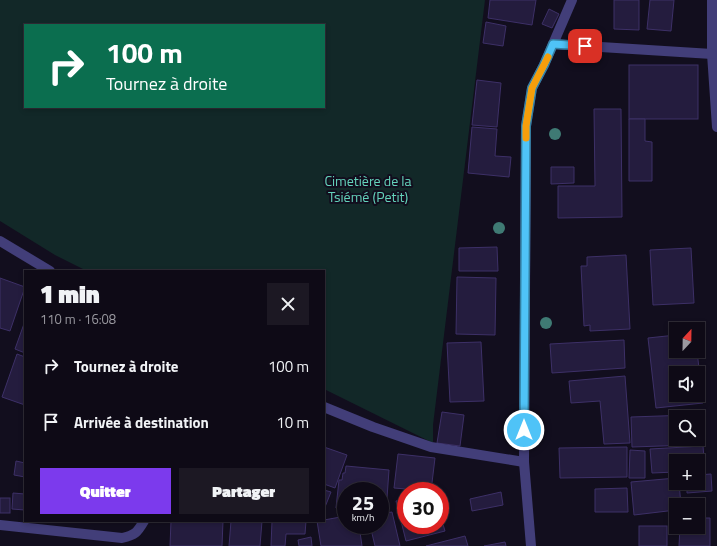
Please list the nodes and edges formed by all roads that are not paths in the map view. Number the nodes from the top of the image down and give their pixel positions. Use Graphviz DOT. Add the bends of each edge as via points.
graph roads {
  1 [pos="572,0"];
  2 [pos="712,0"];
  3 [pos="553,44"];
  4 [pos="712,54"];
  5 [pos="717,127"];
  6 [pos="0,242"];
  7 [pos="48,270"];
  8 [pos="325,407"];
  9 [pos="524,462"];
  10 [pos="143,522"];
  11 [pos="0,525"];
  12 [pos="531,546"];
  1 -- 3 [label="street"];
  2 -- 4 [label="street"];
  3 -- 4 [label="street"];
  3 -- 9 [label="street" via="532,88 526,126"];
  4 -- 5 [label="street"];
  6 -- 7 [label="street"];
  8 -- 9 [label="street" via="374,428 431,447"];
  9 -- 12 [label="street"];
  10 -- 11 [label="street" via="134,536 122,538"];
}
